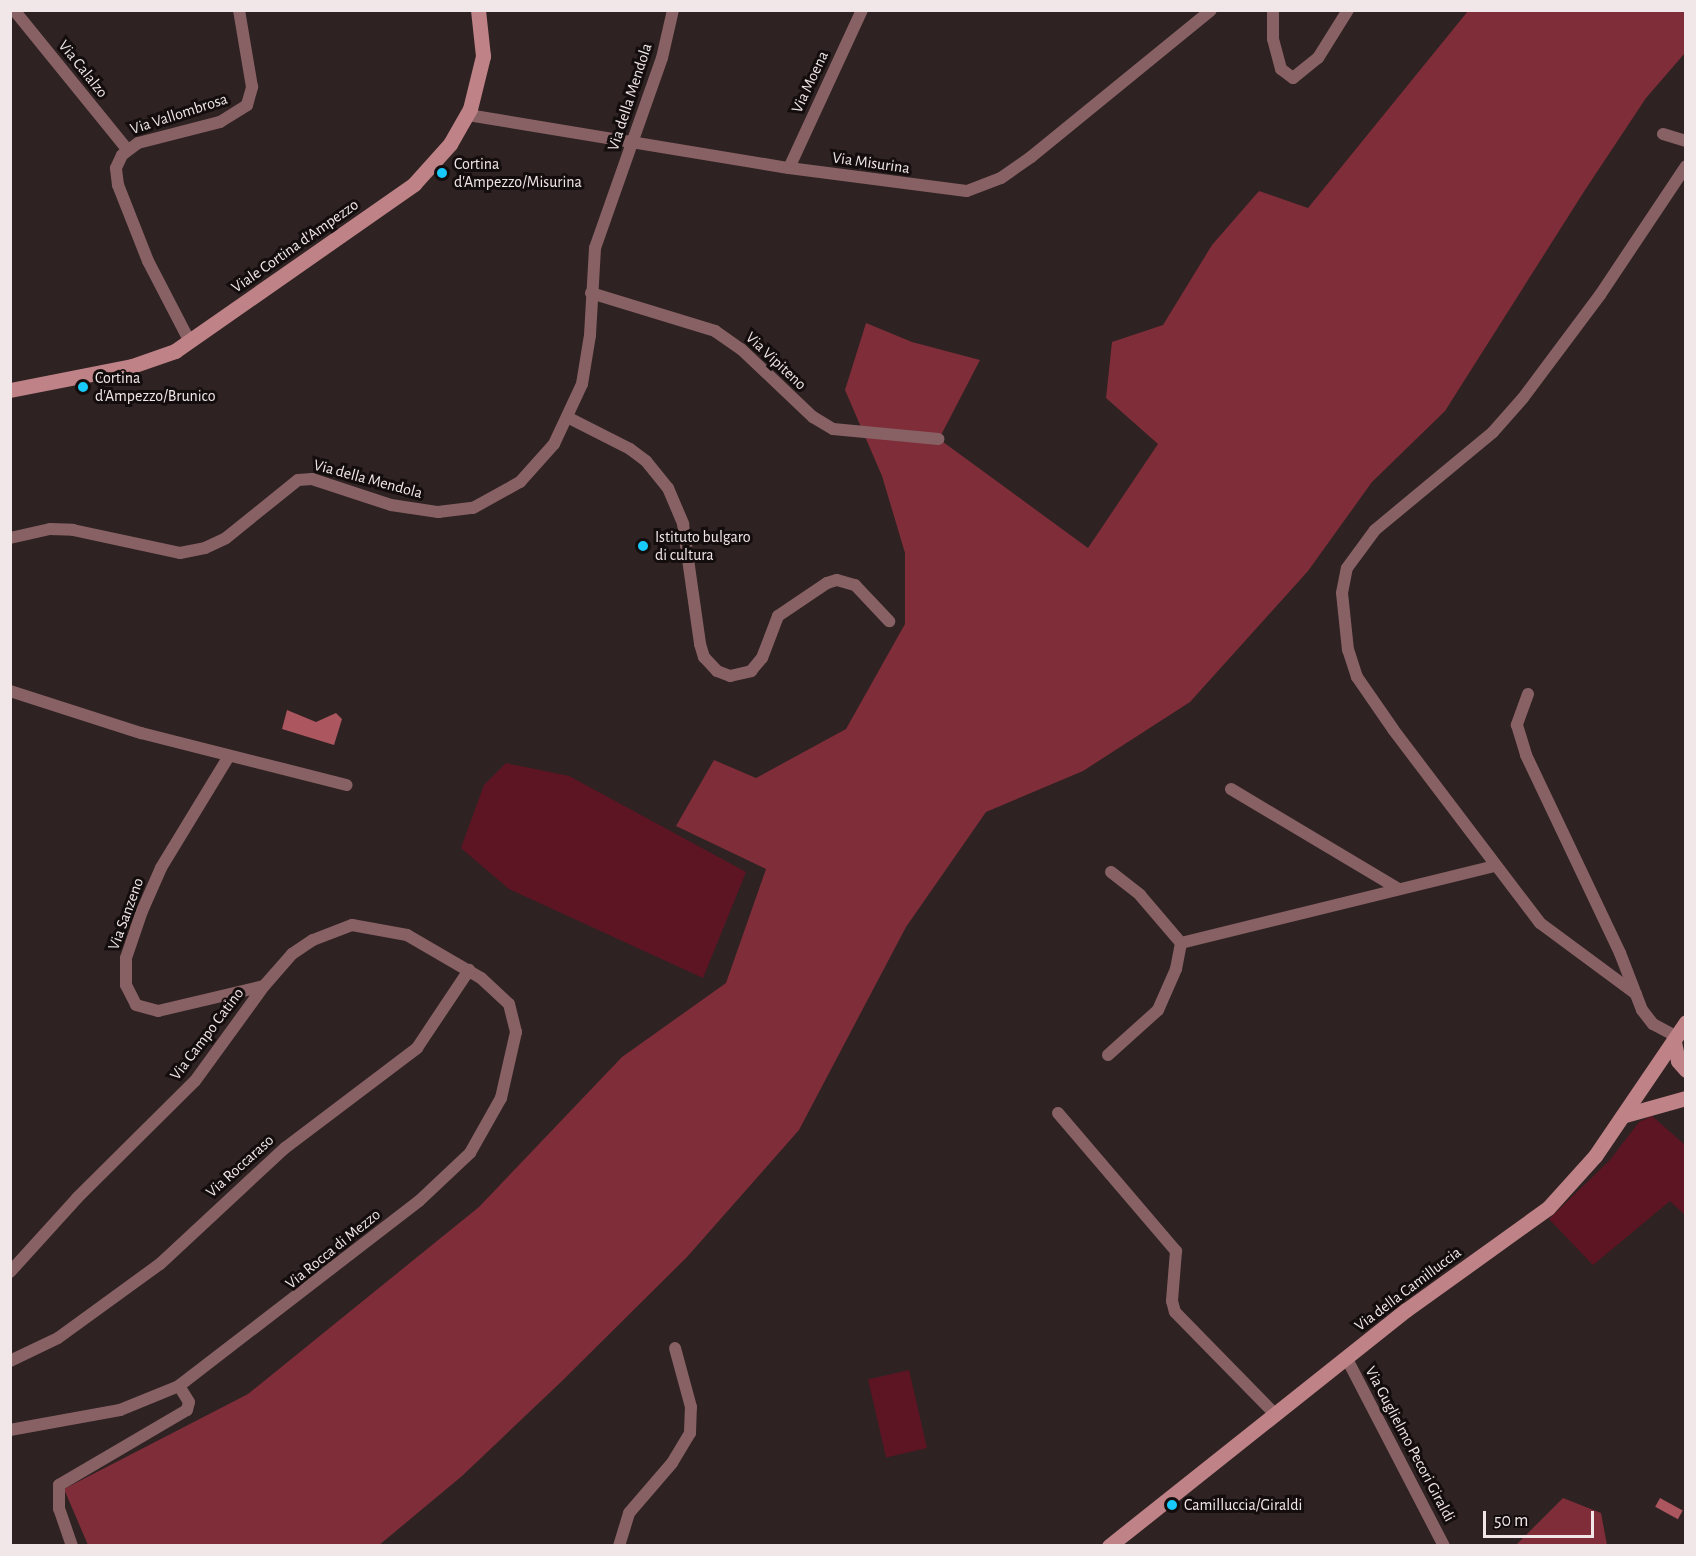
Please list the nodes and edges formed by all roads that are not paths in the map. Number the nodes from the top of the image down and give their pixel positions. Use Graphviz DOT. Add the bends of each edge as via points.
graph roads {
  1 [pos="14,10"];
  2 [pos="239,10"];
  3 [pos="478,10"];
  4 [pos="673,10"];
  5 [pos="862,10"];
  6 [pos="1211,10"];
  7 [pos="1273,10"];
  8 [pos="1348,10"];
  9 [pos="468,115"];
  10 [pos="1663,134"];
  11 [pos="1686,141"];
  12 [pos="633,142"];
  13 [pos="127,149"];
  14 [pos="1686,166"];
  15 [pos="789,168"];
  16 [pos="591,293"];
  17 [pos="190,342"];
  18 [pos="10,390"];
  19 [pos="569,418"];
  20 [pos="939,439"];
  21 [pos="10,538"];
  22 [pos="889,621"];
  23 [pos="10,691"];
  24 [pos="1528,694"];
  25 [pos="229,756"];
  26 [pos="347,785"];
  27 [pos="1230,789"];
  28 [pos="1496,866"];
  29 [pos="1111,872"];
  30 [pos="1397,888"];
  31 [pos="1181,943"];
  32 [pos="469,970"];
  33 [pos="264,986"];
  34 [pos="1636,994"];
  35 [pos="1686,1022"];
  36 [pos="1675,1040"];
  37 [pos="1107,1055"];
  38 [pos="1686,1070"];
  39 [pos="1686,1098"];
  40 [pos="1058,1113"];
  41 [pos="1625,1115"];
  42 [pos="10,1272"];
  43 [pos="675,1348"];
  44 [pos="1347,1359"];
  45 [pos="10,1361"];
  46 [pos="179,1386"];
  47 [pos="1276,1415"];
  48 [pos="10,1430"];
  49 [pos="72,1545"];
  50 [pos="619,1545"];
  51 [pos="1109,1545"];
  52 [pos="1444,1545"];
  1 -- 13 [label="street, Via Calalzo"];
  2 -- 13 [label="street, Via Vallombrosa" via="252,87 247,105 227,119"];
  3 -- 9 [label="main road, Viale Cortina d'Ampezzo" via="483,56"];
  4 -- 12 [label="street, Via della Mendola"];
  5 -- 15 [label="street, Via Moena"];
  6 -- 15 [label="street, Via Misurina" via="1031,157 986,186 961,192"];
  7 -- 8 [label="street" via="1273,39 1281,69 1293,78 1318,58"];
  9 -- 12 [label="street, Via Misurina"];
  9 -- 17 [label="main road, Viale Cortina d'Ampezzo" via="450,144 414,184"];
  10 -- 11 [label="street"];
  12 -- 15 [label="street, Via Misurina"];
  12 -- 16 [label="street, Via della Mendola" via="601,223"];
  13 -- 17 [label="street, Via Vallombrosa" via="116,168 118,185 148,261"];
  14 -- 28 [label="street" via="1600,295 1523,398 1493,432 1374,530 1354,555 1343,580 1348,650 1357,677"];
  16 -- 19 [label="street, Via della Mendola" via="588,357"];
  16 -- 20 [label="street, Via Vipiteno" via="720,334 813,417 833,429"];
  17 -- 18 [label="main road, Viale Cortina d'Ampezzo" via="132,366"];
  19 -- 21 [label="street, Via della Mendola" via="544,459 520,482 487,503 463,511 391,505 305,478 291,483 226,537 195,551 172,553 132,540 73,530 50,529"];
  19 -- 22 [label="street" via="638,454 668,488 683,524 697,634 704,657 717,671 730,676 751,671 762,658 778,616 837,580 855,585"];
  23 -- 25 [label="street"];
  24 -- 34 [label="street" via="1518,719 1518,735"];
  25 -- 26 [label="street"];
  25 -- 33 [label="street, Via Sanzeno" via="161,868 126,958 126,985 136,1005 158,1011"];
  27 -- 30 [label="street"];
  28 -- 30 [label="street"];
  28 -- 34 [label="street" via="1547,930"];
  29 -- 31 [label="street" via="1140,895"];
  30 -- 31 [label="street"];
  31 -- 37 [label="street" via="1176,969 1158,1010"];
  32 -- 33 [label="street, Via Campo Catino" via="418,939 352,925 332,930 301,947"];
  32 -- 45 [label="street, Via Roccaraso" via="417,1048 285,1148 160,1264 58,1338"];
  32 -- 46 [label="street, Via Rocca di Mezzo" via="504,998 515,1019 514,1046 501,1098 481,1137 458,1166 418,1201"];
  33 -- 42 [label="street, Via Campo Catino" via="195,1081 77,1198"];
  34 -- 36 [label="street" via="1649,1021"];
  35 -- 36 [label="main road, Via della Camilluccia"];
  36 -- 38 [label="main road" via="1678,1061"];
  36 -- 41 [label="main road, Via della Camilluccia"];
  39 -- 41 [label="main road"];
  40 -- 47 [label="street" via="1176,1251 1172,1301 1175,1312"];
  41 -- 44 [label="main road, Via della Camilluccia" via="1579,1176 1548,1208 1406,1310"];
  43 -- 50 [label="street" via="691,1407 690,1433 672,1463 629,1513"];
  44 -- 47 [label="main road, Via della Camilluccia"];
  44 -- 52 [label="street, Via Guglielmo Pecori Giraldi"];
  46 -- 48 [label="street, Via Rocca di Mezzo" via="120,1410"];
  46 -- 49 [label="street" via="189,1402 188,1410 59,1485 59,1509"];
  47 -- 51 [label="main road, Via della Camilluccia"];
}
